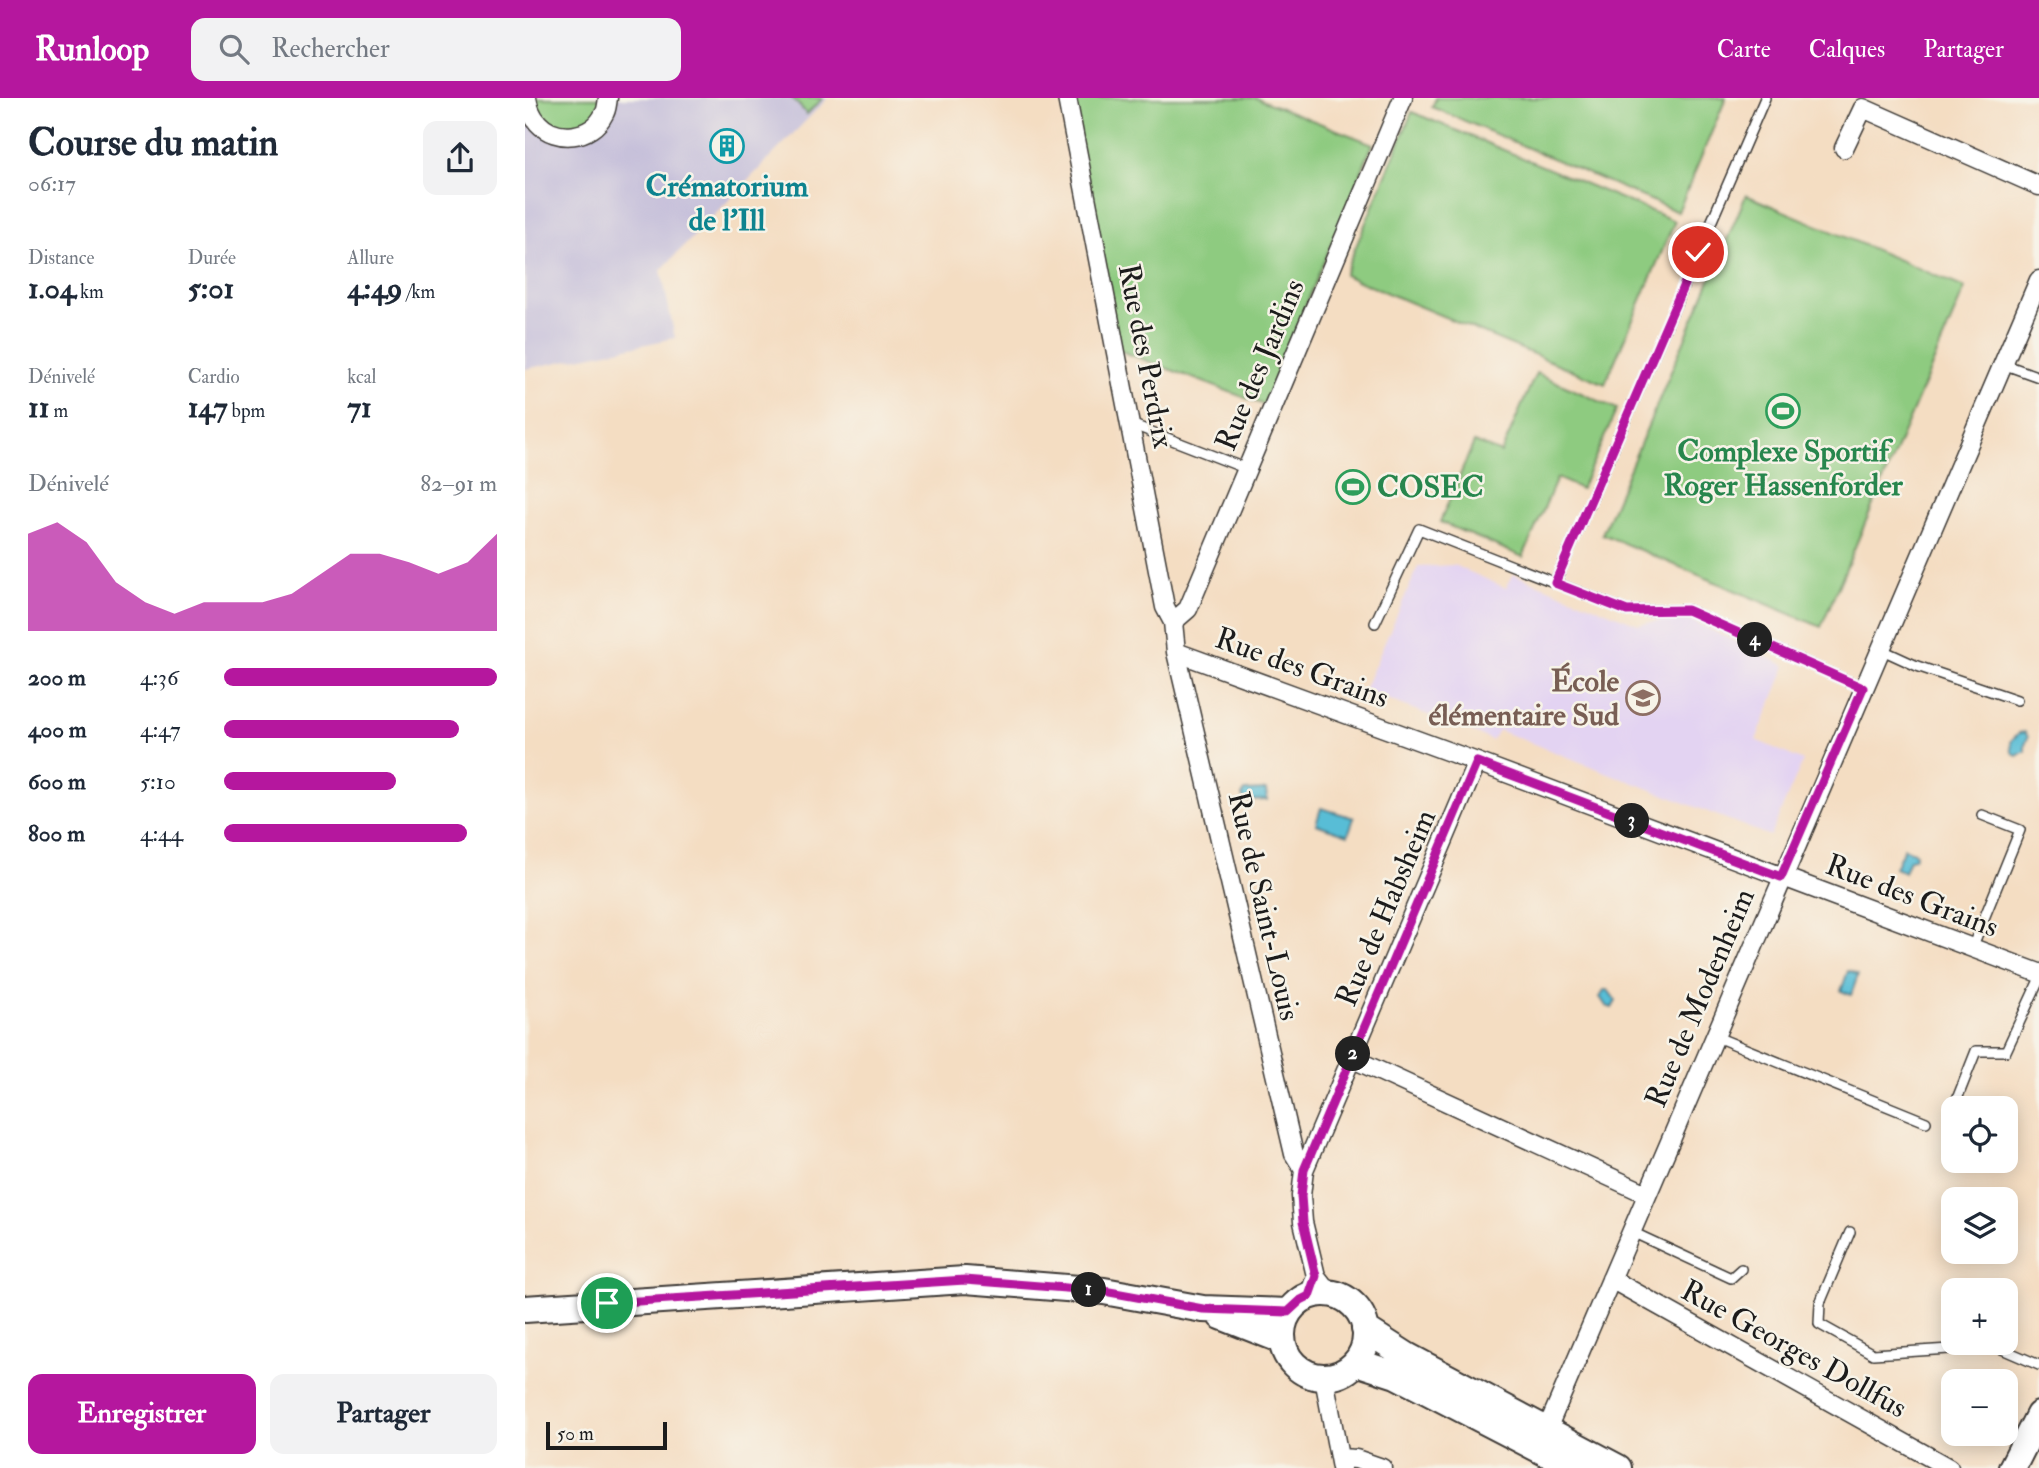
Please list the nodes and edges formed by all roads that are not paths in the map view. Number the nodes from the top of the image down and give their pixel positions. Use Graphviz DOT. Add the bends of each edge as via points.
graph roads {
  1 [pos="527,98"];
  2 [pos="608,98"];
  3 [pos="1067,98"];
  4 [pos="1403,98"];
  5 [pos="1765,98"];
  6 [pos="1864,103"];
  7 [pos="1844,148"];
  8 [pos="2039,186"];
  9 [pos="2039,280"];
  10 [pos="2003,364"];
  11 [pos="2039,377"];
  12 [pos="1131,424"];
  13 [pos="1247,469"];
  14 [pos="1555,583"];
  15 [pos="1173,622"];
  16 [pos="1375,623"];
  17 [pos="1880,649"];
  18 [pos="1175,652"];
  19 [pos="1863,688"];
  20 [pos="2017,700"];
  21 [pos="1477,762"];
  22 [pos="1982,815"];
  23 [pos="1781,877"];
  24 [pos="1972,948"];
  25 [pos="2039,973"];
  26 [pos="2039,981"];
  27 [pos="1714,1036"];
  28 [pos="1352,1059"];
  29 [pos="1958,1096"];
  30 [pos="1926,1122"];
  31 [pos="1304,1170"];
  32 [pos="1647,1194"];
  33 [pos="1632,1231"];
  34 [pos="1850,1232"];
  35 [pos="1741,1269"];
  36 [pos="1611,1279"];
  37 [pos="1311,1294"];
  38 [pos="525,1309"];
  39 [pos="1203,1309"];
  40 [pos="1365,1329"];
  41 [pos="1282,1340"];
  42 [pos="1356,1362"];
  43 [pos="2039,1365"];
  44 [pos="1324,1378"];
  45 [pos="2039,1415"];
  46 [pos="1543,1438"];
  47 [pos="1340,1463"];
  48 [pos="1382,1468"];
  49 [pos="1576,1468"];
  50 [pos="1618,1468"];
  51 [pos="1949,1468"];
  52 [pos="2012,1468"];
  1 -- 2 [label="street" via="540,125 567,136 595,126"];
  3 -- 12 [label="street, Rue des Perdrix"];
  4 -- 13 [label="street, Rue des Jardins"];
  5 -- 14 [label="lane"];
  6 -- 7 [label="street"];
  6 -- 8 [label="street"];
  9 -- 10 [label="street, Rue de Modenheim"];
  10 -- 11 [label="lane"];
  10 -- 17 [label="street, Rue de Modenheim"];
  12 -- 13 [label="lane"];
  12 -- 15 [label="street, Rue des Perdrix" via="1165,607"];
  13 -- 15 [label="street, Rue des Jardins" via="1188,609"];
  14 -- 16 [label="lane" via="1419,529"];
  14 -- 19 [label="lane" via="1627,611 1687,610"];
  15 -- 18 [label="street"];
  17 -- 19 [label="street, Rue de Modenheim"];
  17 -- 20 [label="lane"];
  18 -- 21 [label="street, Rue des Grains"];
  18 -- 31 [label="street, Rue de Saint-Louis" via="1294,1154"];
  19 -- 23 [label="street, Rue de Modenheim"];
  21 -- 23 [label="street, Rue des Grains"];
  21 -- 28 [label="street, Rue de Habsheim"];
  22 -- 24 [label="lane" via="2020,830"];
  23 -- 24 [label="street, Rue des Grains"];
  23 -- 27 [label="street, Rue de Modenheim"];
  24 -- 25 [label="street, Rue des Grains"];
  26 -- 29 [label="lane" via="2006,1051 1976,1051"];
  27 -- 30 [label="lane"];
  27 -- 32 [label="street, Rue de Modenheim"];
  28 -- 31 [label="street, Rue de Habsheim"];
  28 -- 32 [label="street"];
  31 -- 37 [label="street, Rue de Habsheim" via="1301,1196"];
  32 -- 33 [label="street, Rue de Modenheim"];
  33 -- 35 [label="lane" via="1731,1278"];
  33 -- 36 [label="street, Rue de Modenheim"];
  34 -- 43 [label="lane" via="1820,1303 1819,1324 1873,1354 1995,1346"];
  36 -- 46 [label="street, Rue de Modenheim"];
  36 -- 51 [label="street, Rue Georges Dollfus"];
  37 -- 39 [label="main road"];
  37 -- 40 [label="main road" via="1349,1302"];
  37 -- 41 [label="main road" via="1283,1326"];
  38 -- 39 [label="main road" via="965,1280 1104,1291"];
  39 -- 41 [label="main road"];
  40 -- 42 [label="main road" via="1364,1346"];
  40 -- 46 [label="main road"];
  41 -- 44 [label="main road" via="1291,1362 1301,1371"];
  42 -- 44 [label="main road" via="1336,1376"];
  42 -- 46 [label="main road"];
  44 -- 47 [label="street"];
  45 -- 52 [label="main road"];
  46 -- 49 [label="main road"];
  46 -- 50 [label="main road"];
  47 -- 48 [label="street" via="1356,1459"];
}
